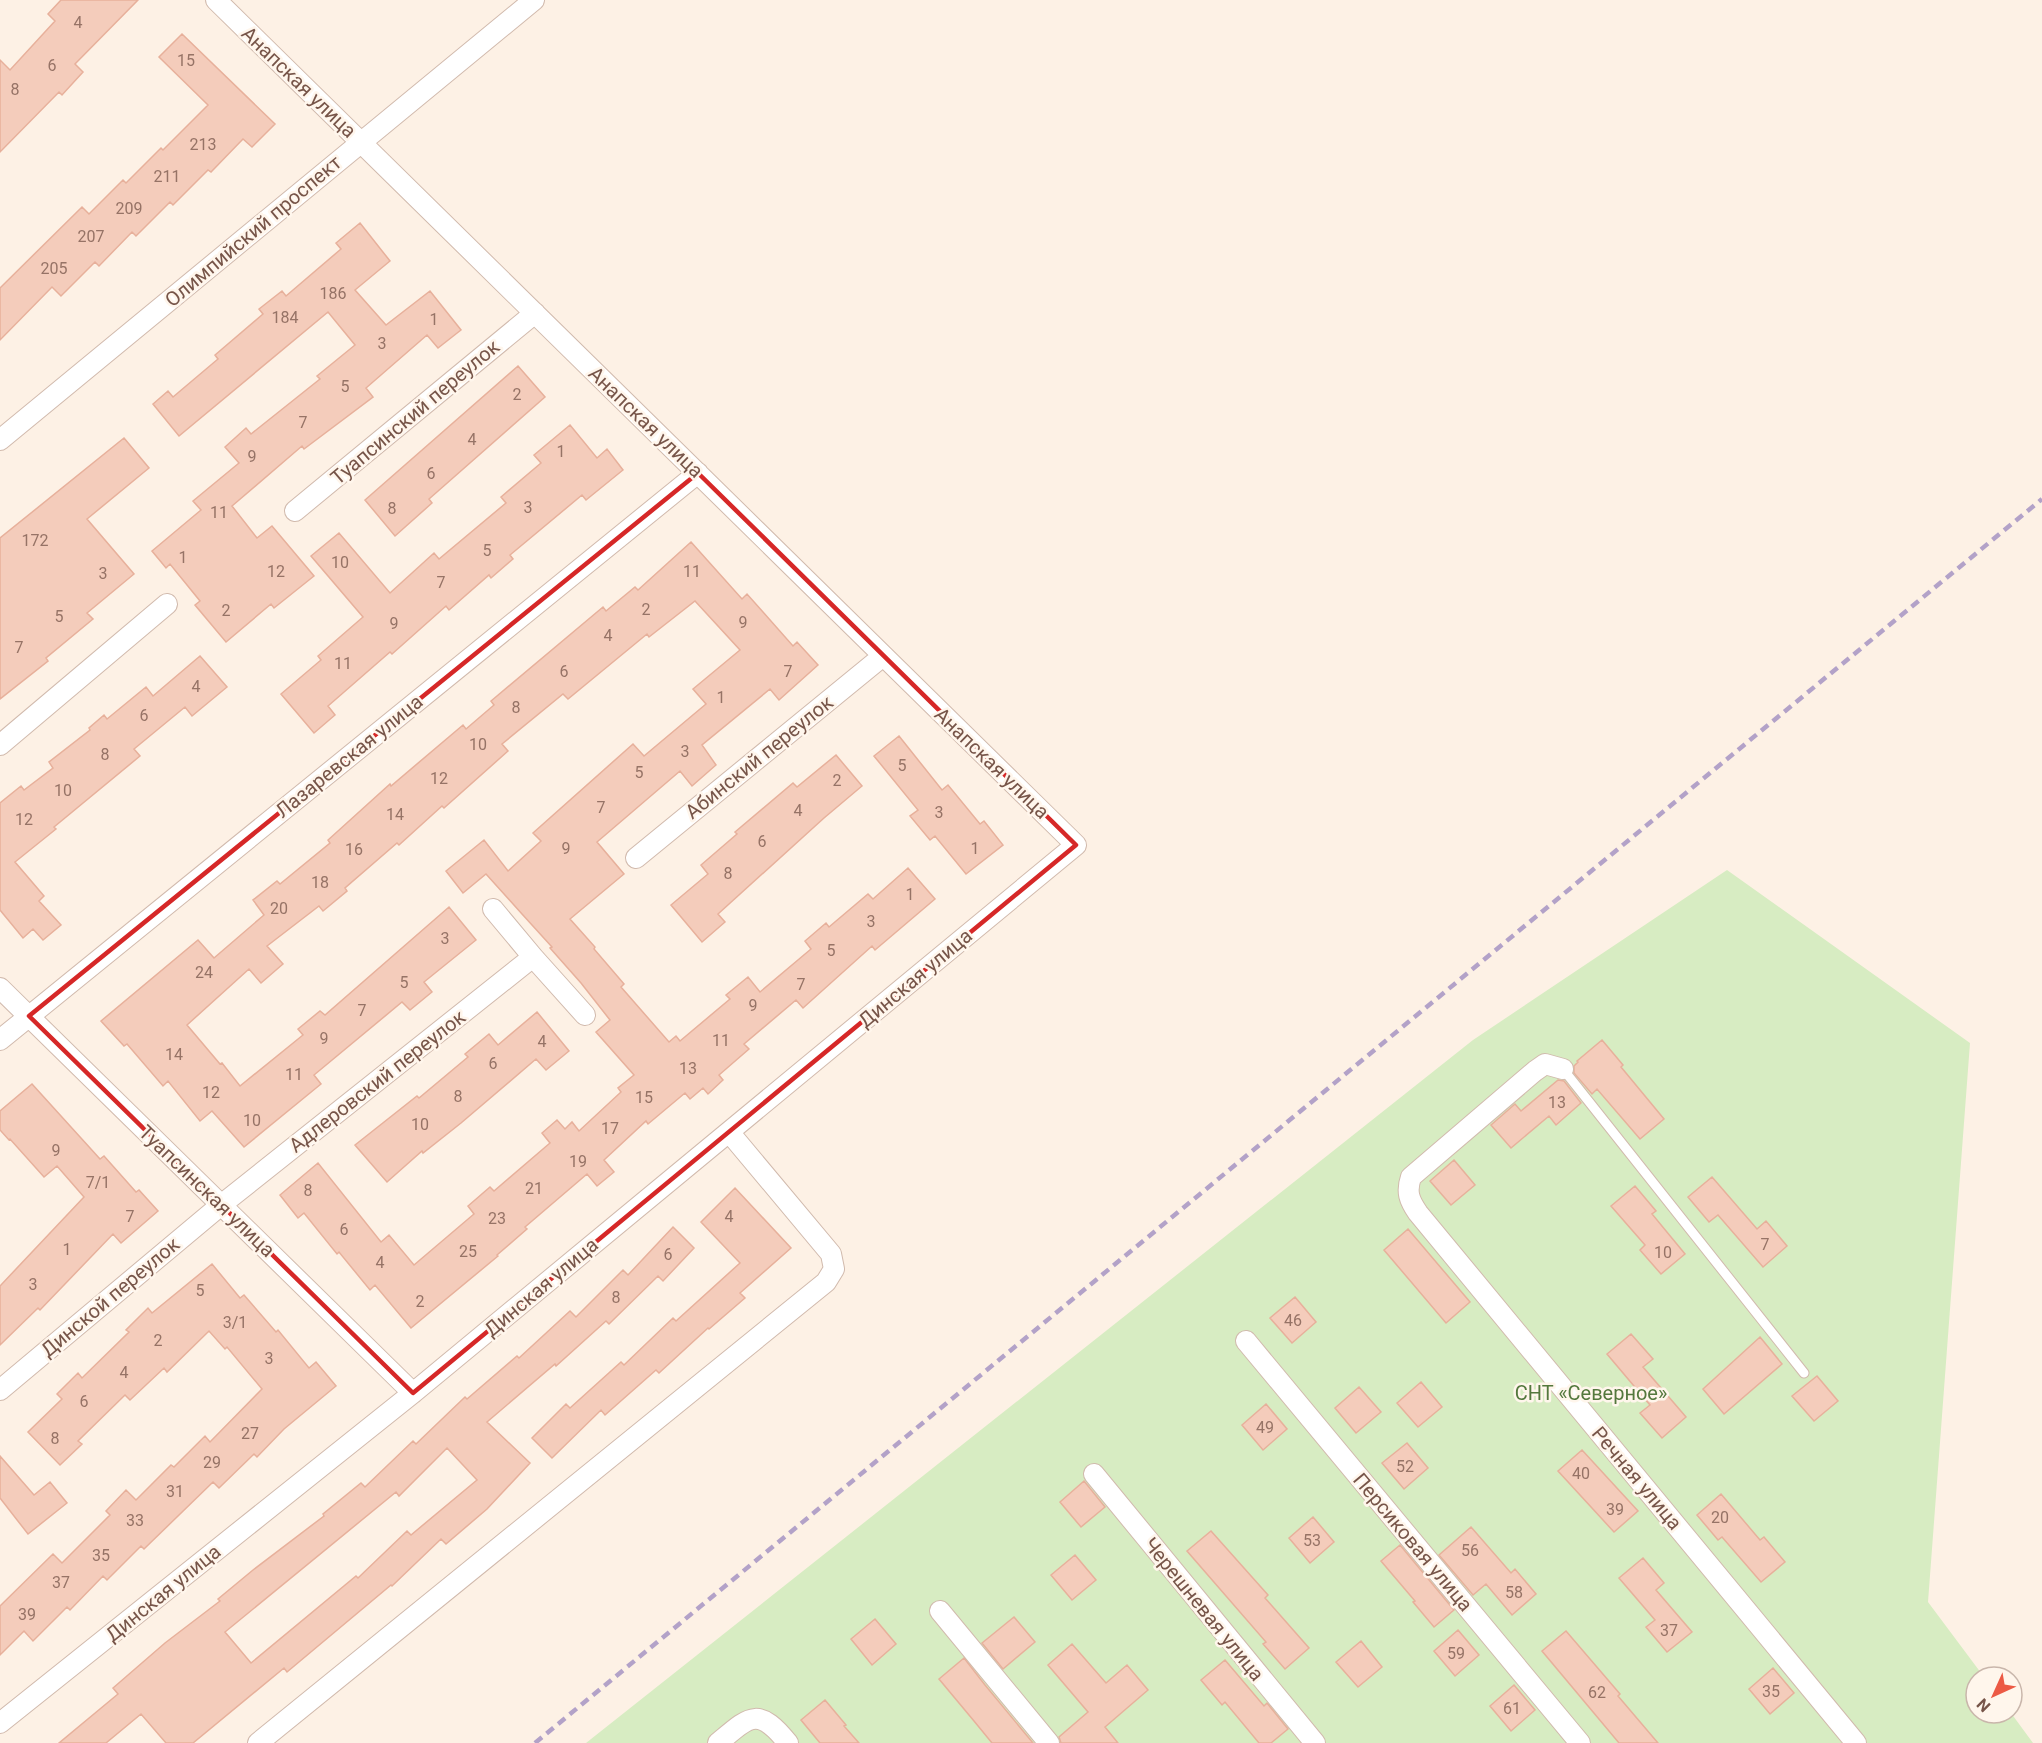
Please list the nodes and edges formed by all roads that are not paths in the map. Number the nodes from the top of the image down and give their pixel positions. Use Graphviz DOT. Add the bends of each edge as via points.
graph roads {
  1 [pos="216,0"];
  2 [pos="534,0"];
  3 [pos="361,142"];
  4 [pos="535,313"];
  5 [pos="0,440"];
  6 [pos="698,473"];
  7 [pos="295,511"];
  8 [pos="166,604"];
  9 [pos="883,656"];
  10 [pos="0,745"];
  11 [pos="1076,845"];
  12 [pos="636,858"];
  13 [pos="493,909"];
  14 [pos="533,957"];
  15 [pos="0,988"];
  16 [pos="585,1015"];
  17 [pos="29,1016"];
  18 [pos="0,1040"];
  19 [pos="1563,1069"];
  20 [pos="729,1132"];
  21 [pos="221,1205"];
  22 [pos="1246,1341"];
  23 [pos="1804,1373"];
  24 [pos="0,1390"];
  25 [pos="413,1393"];
  26 [pos="1094,1474"];
  27 [pos="940,1611"];
  28 [pos="0,1722"];
  29 [pos="784,1738"];
  30 [pos="258,1743"];
  31 [pos="718,1743"];
  32 [pos="1049,1743"];
  33 [pos="1315,1743"];
  34 [pos="1580,1743"];
  35 [pos="1856,1743"];
  1 -- 3 [label="street, Анапская улица"];
  2 -- 3 [label="street, Олимпийский проспект"];
  3 -- 4 [label="street, Анапская улица"];
  3 -- 5 [label="street, Олимпийский проспект"];
  4 -- 6 [label="street, Анапская улица"];
  4 -- 7 [label="street, Туапсинский переулок"];
  6 -- 9 [label="street, Анапская улица"];
  6 -- 17 [label="street, Лазаревская улица"];
  8 -- 10 [label="street"];
  9 -- 11 [label="street, Анапская улица"];
  9 -- 12 [label="street, Абинский переулок"];
  11 -- 20 [label="street, Динская улица"];
  13 -- 14 [label="street"];
  14 -- 16 [label="street"];
  14 -- 21 [label="street, Адлеровский переулок"];
  15 -- 17 [label="street, Туапсинская улица"];
  17 -- 18 [label="street, Лазаревская улица"];
  17 -- 21 [label="street, Туапсинская улица"];
  19 -- 23 [label="lane"];
  19 -- 35 [label="street, Речная улица" via="1545,1064 1535,1071 1411,1177 1407,1190 1410,1201"];
  20 -- 25 [label="street, Динская улица"];
  20 -- 30 [label="street" via="831,1254 834,1269 826,1282"];
  21 -- 24 [label="street, Динской переулок"];
  21 -- 25 [label="street, Туапсинская улица"];
  22 -- 34 [label="street, Персиковая улица"];
  25 -- 28 [label="street, Динская улица"];
  26 -- 33 [label="street, Черешневая улица"];
  27 -- 32 [label="street"];
  29 -- 31 [label="street" via="762,1718 747,1719"];
}
